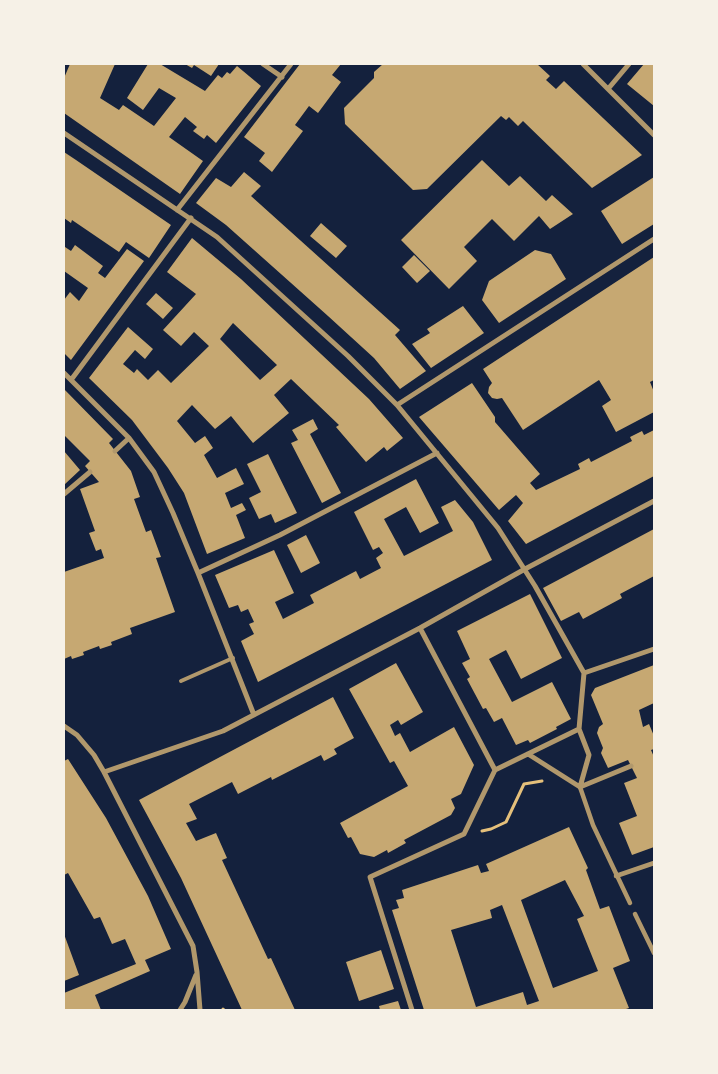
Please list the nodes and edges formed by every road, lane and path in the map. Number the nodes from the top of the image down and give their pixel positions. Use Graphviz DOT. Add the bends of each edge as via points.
graph roads {
  1 [pos="263,64"];
  2 [pos="291,64"];
  3 [pos="583,64"];
  4 [pos="629,64"];
  5 [pos="282,77"];
  6 [pos="608,89"];
  7 [pos="64,133"];
  8 [pos="654,135"];
  9 [pos="177,210"];
  10 [pos="191,218"];
  11 [pos="654,239"];
  12 [pos="64,372"];
  13 [pos="71,380"];
  14 [pos="397,405"];
  15 [pos="129,438"];
  16 [pos="115,451"];
  17 [pos="437,453"];
  18 [pos="90,472"];
  19 [pos="64,494"];
  20 [pos="654,501"];
  21 [pos="525,569"];
  22 [pos="198,573"];
  23 [pos="420,628"];
  24 [pos="654,649"];
  25 [pos="232,658"];
  26 [pos="584,673"];
  27 [pos="180,681"];
  28 [pos="254,714"];
  29 [pos="64,726"];
  30 [pos="579,730"];
  31 [pos="528,754"];
  32 [pos="632,766"];
  33 [pos="495,770"];
  34 [pos="104,772"];
  35 [pos="542,781"];
  36 [pos="580,787"];
  37 [pos="464,834"];
  38 [pos="654,863"];
  39 [pos="616,876"];
  40 [pos="630,904"];
  41 [pos="635,914"];
  42 [pos="654,953"];
  43 [pos="197,972"];
  44 [pos="180,1010"];
  45 [pos="200,1010"];
  46 [pos="412,1010"];
  1 -- 5 [label="street"];
  2 -- 5 [label="street"];
  3 -- 6 [label="street"];
  4 -- 6 [label="street"];
  5 -- 9 [label="street"];
  6 -- 8 [label="street"];
  7 -- 9 [label="street"];
  9 -- 10 [label="street"];
  10 -- 13 [label="street"];
  10 -- 14 [label="street" via="218,237"];
  11 -- 14 [label="street"];
  12 -- 13 [label="street"];
  13 -- 15 [label="street"];
  14 -- 17 [label="street"];
  15 -- 16 [label="street"];
  15 -- 22 [label="street" via="154,472"];
  17 -- 21 [label="street" via="498,528"];
  17 -- 22 [label="street" via="280,535"];
  18 -- 19 [label="street"];
  20 -- 21 [label="street"];
  21 -- 23 [label="street"];
  21 -- 26 [label="street"];
  22 -- 25 [label="street"];
  23 -- 28 [label="street"];
  23 -- 33 [label="street"];
  24 -- 26 [label="street"];
  25 -- 27 [label="lane"];
  25 -- 28 [label="street"];
  26 -- 30 [label="street"];
  28 -- 34 [label="street" via="223,731"];
  29 -- 34 [label="street" via="94,755"];
  30 -- 31 [label="street"];
  30 -- 36 [label="street" via="589,755"];
  31 -- 33 [label="street"];
  31 -- 36 [label="street"];
  32 -- 36 [label="street"];
  33 -- 37 [label="street"];
  34 -- 43 [label="street" via="193,946"];
  35 -- 37 [label="path" via="524,784 506,822 491,829"];
  36 -- 39 [label="street"];
  37 -- 46 [label="street" via="370,877"];
  38 -- 39 [label="street"];
  39 -- 40 [label="street"];
  41 -- 42 [label="street"];
  43 -- 44 [label="street"];
  43 -- 45 [label="street"];
}
